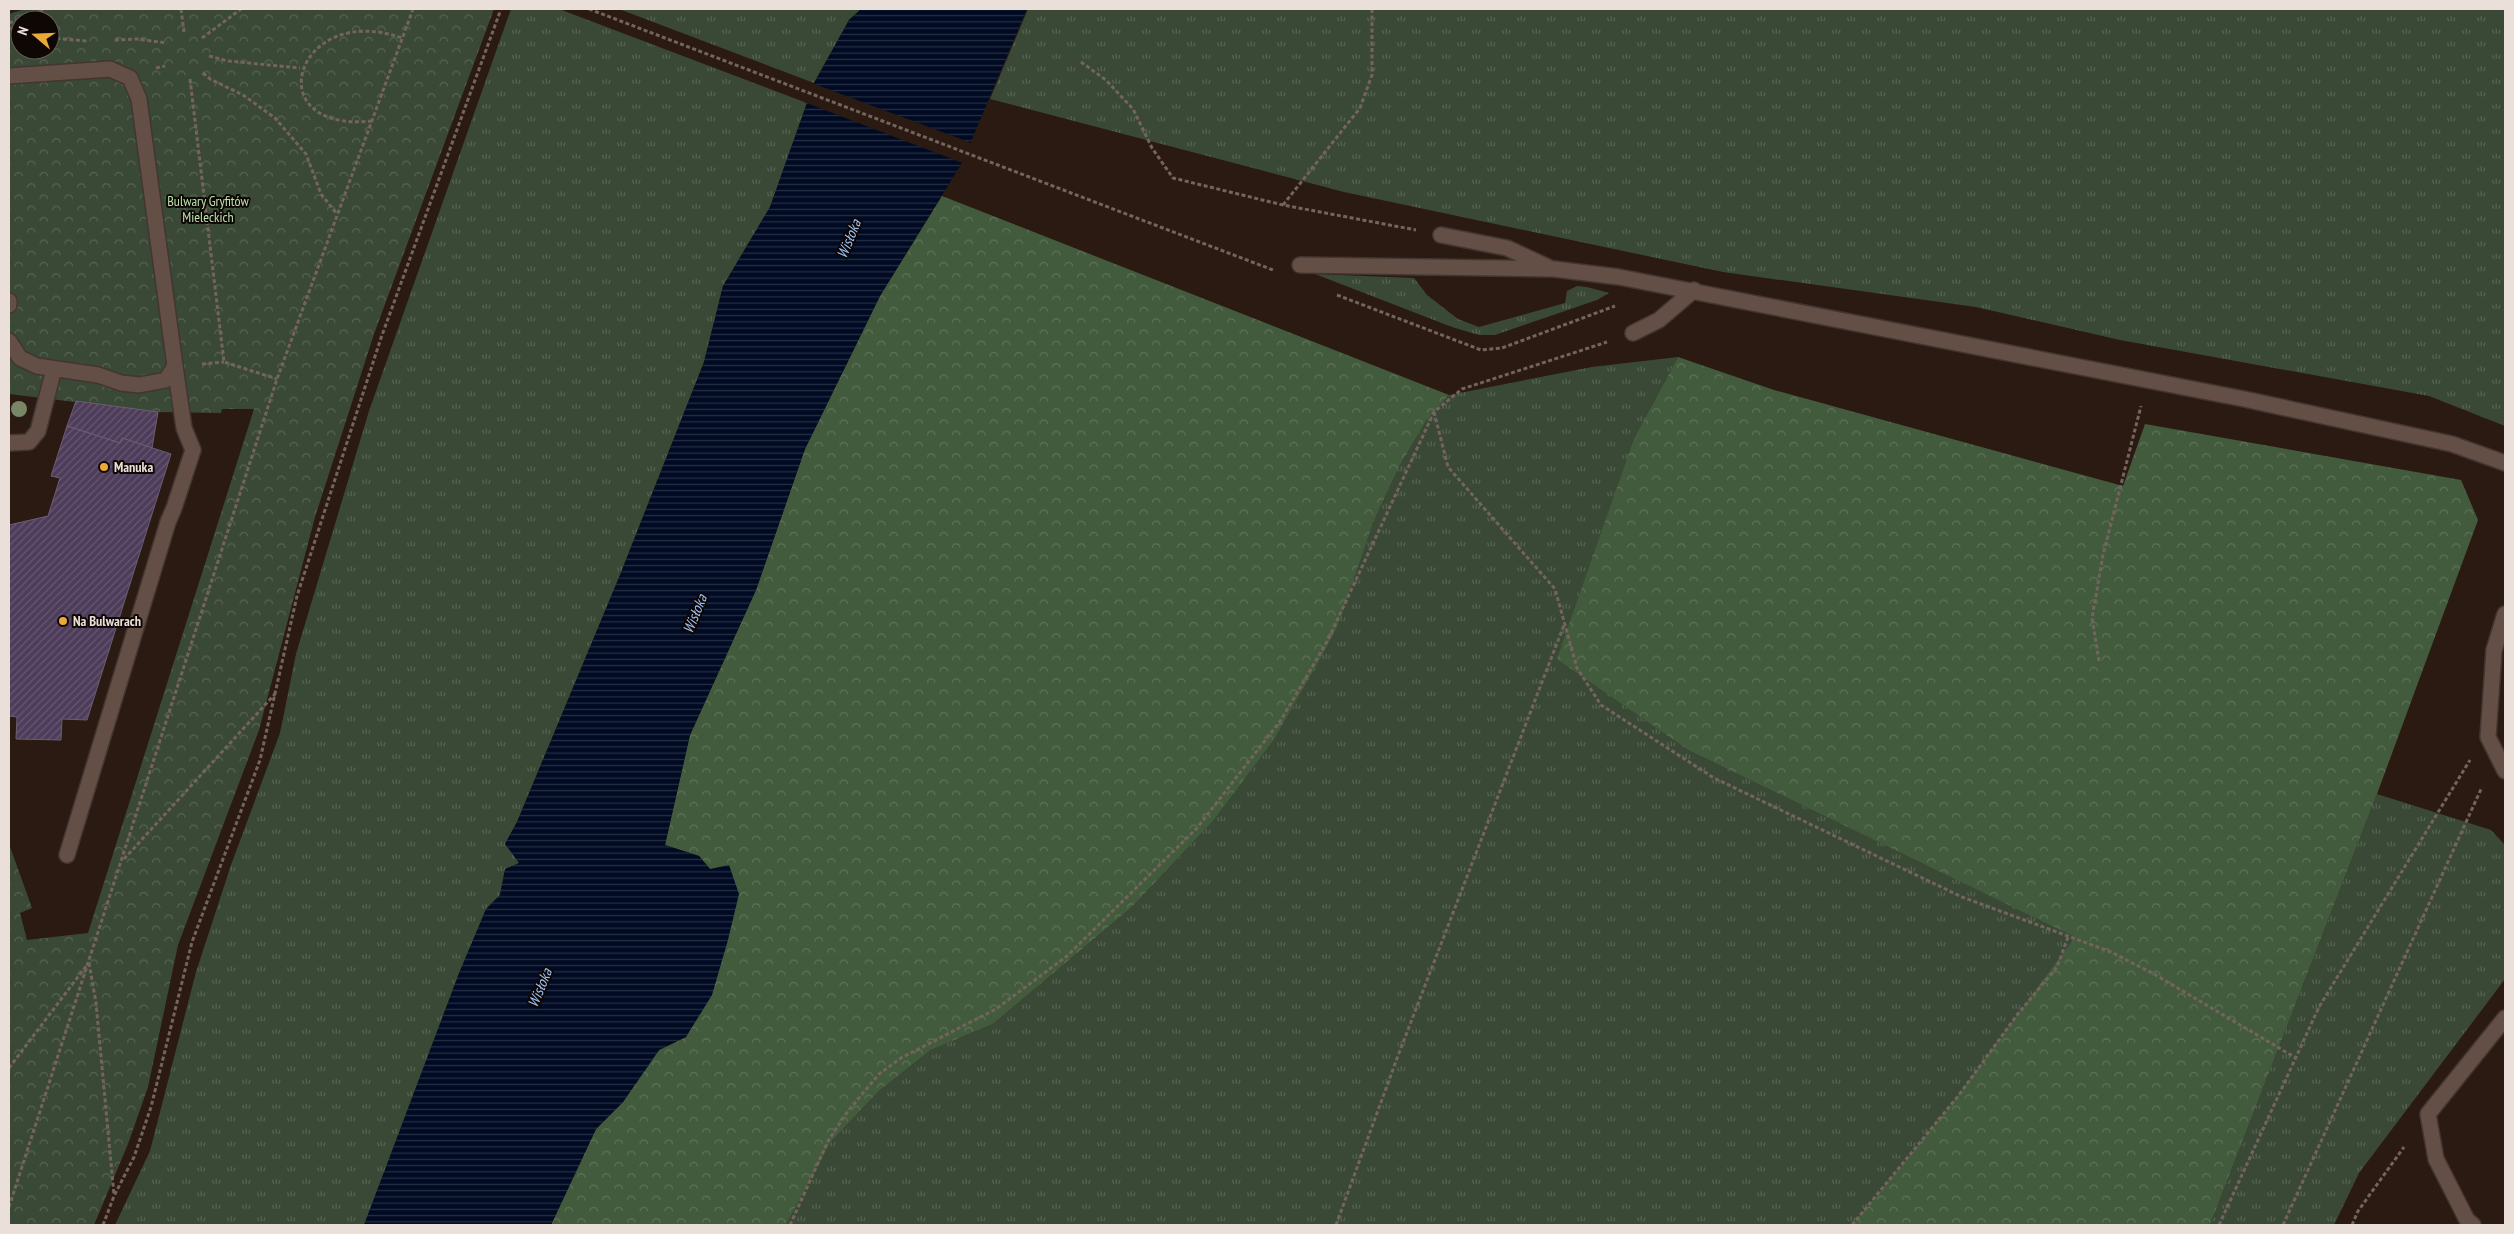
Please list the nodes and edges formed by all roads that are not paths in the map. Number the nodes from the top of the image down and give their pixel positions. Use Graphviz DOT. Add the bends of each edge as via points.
graph roads {
  1 [pos="9,76"];
  2 [pos="1441,235"];
  3 [pos="1300,265"];
  4 [pos="1554,269"];
  5 [pos="1694,290"];
  6 [pos="9,301"];
  7 [pos="9,305"];
  8 [pos="1633,333"];
  9 [pos="9,341"];
  10 [pos="175,366"];
  11 [pos="54,369"];
  12 [pos="9,443"];
  13 [pos="2505,463"];
  14 [pos="2505,614"];
  15 [pos="2505,771"];
  16 [pos="66,855"];
  17 [pos="2505,1018"];
  18 [pos="2473,1225"];
  1 -- 10 [label="street" via="110,69 130,78 139,99"];
  2 -- 4 [label="street" via="1507,248"];
  3 -- 4 [label="street"];
  4 -- 5 [label="street"];
  5 -- 8 [label="street" via="1659,320"];
  5 -- 13 [label="street" via="2452,444"];
  6 -- 7 [label="street"];
  9 -- 11 [label="street" via="20,358 36,366"];
  10 -- 11 [label="street" via="166,380 139,385"];
  10 -- 16 [label="street" via="184,428 193,450"];
  11 -- 12 [label="street" via="38,431 29,442"];
  14 -- 15 [label="street" via="2494,650 2488,737"];
  17 -- 18 [label="street" via="2428,1114 2436,1159 2467,1220"];
}
